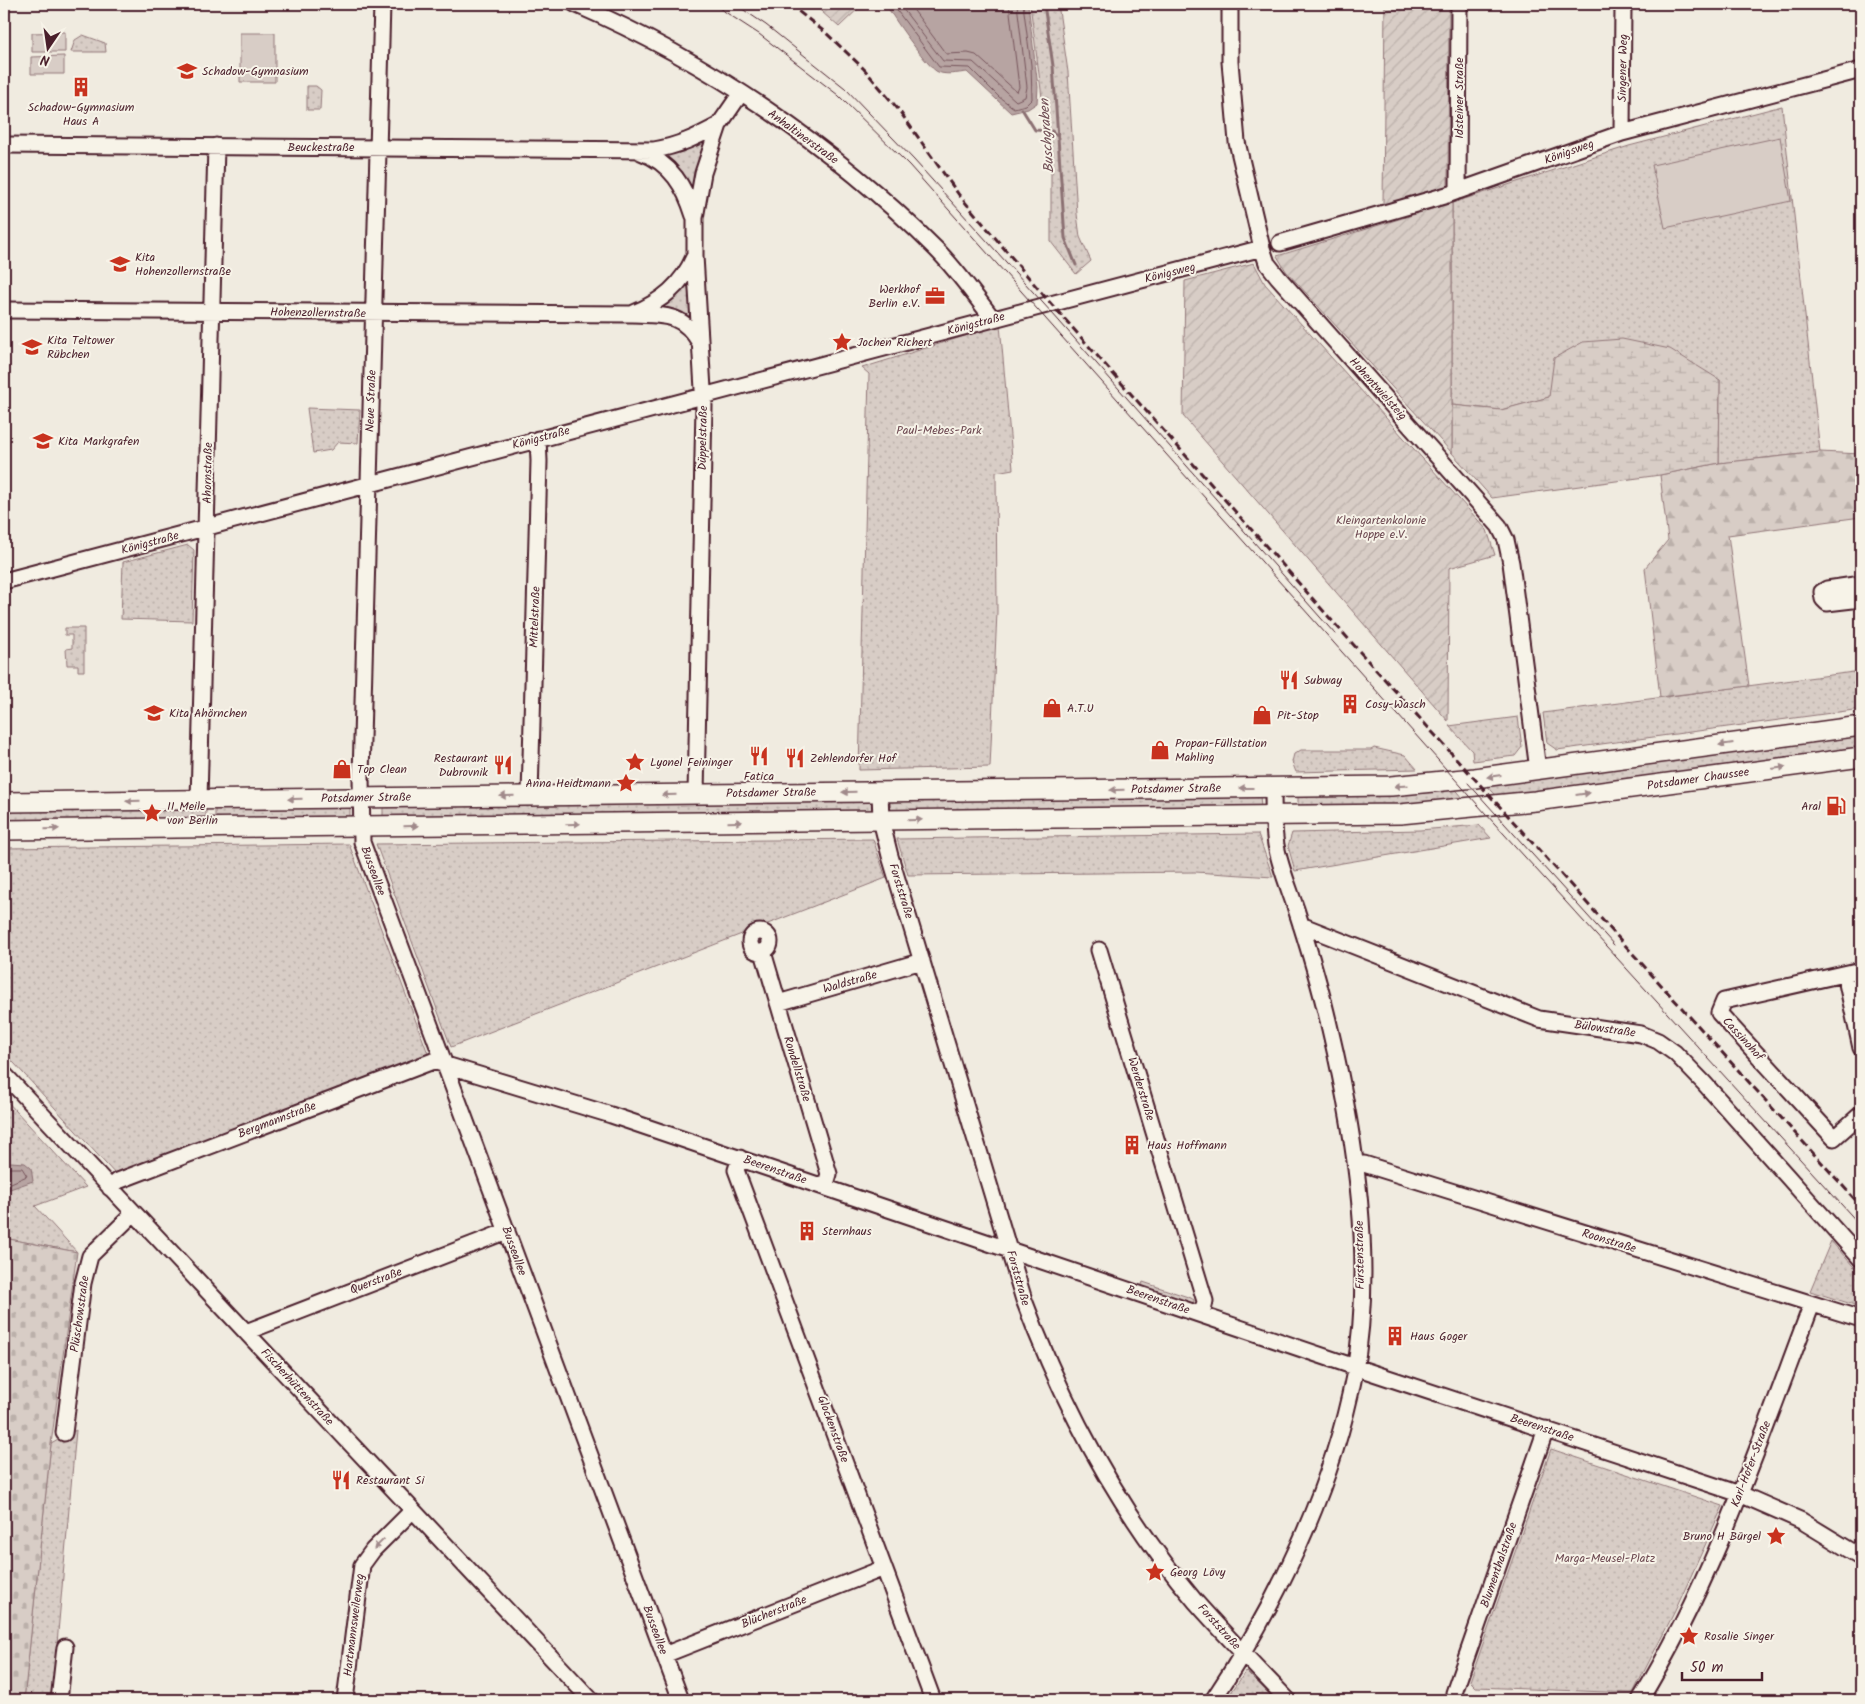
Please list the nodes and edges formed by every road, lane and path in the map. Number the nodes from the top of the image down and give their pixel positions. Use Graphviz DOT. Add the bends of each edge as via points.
graph roads {
  1 [pos="382,4"];
  2 [pos="575,4"];
  3 [pos="1230,4"];
  4 [pos="1459,4"];
  5 [pos="1623,4"];
  6 [pos="1861,70"];
  7 [pos="740,93"];
  8 [pos="718,124"];
  9 [pos="1622,133"];
  10 [pos="4,145"];
  11 [pos="216,146"];
  12 [pos="378,148"];
  13 [pos="637,151"];
  14 [pos="1458,191"];
  15 [pos="695,218"];
  16 [pos="1280,243"];
  17 [pos="1262,248"];
  18 [pos="695,256"];
  19 [pos="1078,297"];
  20 [pos="4,310"];
  21 [pos="211,311"];
  22 [pos="374,313"];
  23 [pos="633,314"];
  24 [pos="993,319"];
  25 [pos="701,344"];
  26 [pos="703,395"];
  27 [pos="538,439"];
  28 [pos="369,485"];
  29 [pos="206,528"];
  30 [pos="4,581"];
  31 [pos="1861,584"];
  32 [pos="1861,599"];
  33 [pos="1861,726"];
  34 [pos="1861,757"];
  35 [pos="1538,770"];
  36 [pos="1273,788"];
  37 [pos="880,792"];
  38 [pos="696,794"];
  39 [pos="530,796"];
  40 [pos="361,798"];
  41 [pos="199,800"];
  42 [pos="4,802"];
  43 [pos="1273,815"];
  44 [pos="881,820"];
  45 [pos="362,826"];
  46 [pos="4,830"];
  47 [pos="1301,925"];
  48 [pos="1099,950"];
  49 [pos="763,952"];
  50 [pos="922,961"];
  51 [pos="1861,970"];
  52 [pos="1845,974"];
  53 [pos="778,1004"];
  54 [pos="1861,1048"];
  55 [pos="446,1066"];
  56 [pos="4,1074"];
  57 [pos="1861,1114"];
  58 [pos="740,1158"];
  59 [pos="1356,1165"];
  60 [pos="825,1187"];
  61 [pos="110,1188"];
  62 [pos="134,1213"];
  63 [pos="507,1231"];
  64 [pos="1010,1250"];
  65 [pos="1861,1259"];
  66 [pos="1812,1304"];
  67 [pos="1202,1315"];
  68 [pos="1861,1319"];
  69 [pos="246,1332"];
  70 [pos="1355,1367"];
  71 [pos="1546,1429"];
  72 [pos="64,1433"];
  73 [pos="1740,1494"];
  74 [pos="413,1510"];
  75 [pos="1861,1557"];
  76 [pos="884,1568"];
  77 [pos="65,1647"];
  78 [pos="1244,1654"];
  79 [pos="664,1655"];
  80 [pos="59,1700"];
  81 [pos="345,1700"];
  82 [pos="591,1700"];
  83 [pos="682,1700"];
  84 [pos="933,1700"];
  85 [pos="1213,1700"];
  86 [pos="1288,1700"];
  87 [pos="1454,1700"];
  88 [pos="1640,1700"];
  1 -- 12 [label="street, Neue Straße"];
  2 -- 7 [label="street, Anhaltinerstraße" via="655,42"];
  3 -- 17 [label="street, Hohentwielsteig" via="1230,62 1237,142"];
  4 -- 14 [label="street, Idsteiner Straße"];
  5 -- 9 [label="street, Singener Weg"];
  6 -- 9 [label="street, Königsweg"];
  7 -- 8 [label="street, Düppelstraße"];
  7 -- 24 [label="street, Anhaltinerstraße" via="824,148 896,211 937,250"];
  8 -- 13 [label="street, Beuckestraße" via="674,147"];
  8 -- 15 [label="street, Düppelstraße" via="703,173"];
  9 -- 14 [label="street, Königsweg"];
  10 -- 11 [label="street, Beuckestraße"];
  11 -- 12 [label="street, Beuckestraße"];
  11 -- 21 [label="street, Ahornstraße"];
  12 -- 13 [label="street, Beuckestraße"];
  12 -- 22 [label="street, Neue Straße"];
  13 -- 15 [label="street, Beuckestraße" via="653,156 666,166 686,193"];
  14 -- 16 [label="street, Königsweg"];
  15 -- 18 [label="street, Düppelstraße"];
  17 -- 19 [label="street, Königsweg"];
  17 -- 35 [label="street, Hohentwielsteig" via="1278,276 1499,526 1511,562"];
  18 -- 23 [label="street, Hohenzollernstraße" via="676,287"];
  18 -- 25 [label="street, Düppelstraße"];
  19 -- 24 [label="street, Königstraße"];
  20 -- 21 [label="street, Hohenzollernstraße"];
  21 -- 22 [label="street, Hohenzollernstraße"];
  21 -- 29 [label="street, Ahornstraße"];
  22 -- 23 [label="street, Hohenzollernstraße"];
  22 -- 28 [label="street, Neue Straße"];
  23 -- 25 [label="street, Hohenzollernstraße" via="664,315 679,320 692,328"];
  24 -- 26 [label="street, Königstraße"];
  25 -- 26 [label="street, Düppelstraße"];
  26 -- 27 [label="street, Königstraße"];
  26 -- 38 [label="street, Düppelstraße"];
  27 -- 28 [label="street, Königstraße"];
  27 -- 39 [label="street, Mittelstraße"];
  28 -- 29 [label="street, Königstraße"];
  28 -- 40 [label="street, Neue Straße"];
  29 -- 30 [label="street, Königstraße"];
  29 -- 41 [label="street, Ahornstraße"];
  31 -- 32 [label="street" via="1822,592 1828,603"];
  33 -- 35 [label="main road, one-way"];
  43 -- 34 [label="main road, Potsdamer Chaussee, one-way" via="1400,814 1535,801"];
  35 -- 36 [label="main road, Potsdamer Straße, one-way" via="1419,785"];
  36 -- 37 [label="main road, Potsdamer Straße, one-way"];
  36 -- 43 [label="street, Fürstenstraße"];
  37 -- 38 [label="main road, Potsdamer Straße, one-way"];
  37 -- 44 [label="street, Forststraße"];
  38 -- 39 [label="main road, Potsdamer Straße, one-way"];
  39 -- 40 [label="main road, Potsdamer Straße, one-way"];
  40 -- 41 [label="main road, Potsdamer Straße, one-way"];
  40 -- 45 [label="street, Busseallee"];
  41 -- 42 [label="main road, Potsdamer Straße, one-way"];
  44 -- 43 [label="main road, one-way"];
  43 -- 47 [label="street, Fürstenstraße" via="1277,847"];
  45 -- 44 [label="main road, one-way"];
  44 -- 50 [label="street, Forststraße"];
  46 -- 45 [label="main road, one-way"];
  45 -- 55 [label="street, Busseallee" via="362,842"];
  47 -- 59 [label="street, Fürstenstraße" via="1330,1026"];
  47 -- 65 [label="street, Bülowstraße" via="1539,1019 1641,1034 1658,1041 1675,1053 1704,1083"];
  48 -- 67 [label="street, Werderstraße" via="1205,1300"];
  49 -- 53 [label="street, Rondellstraße"];
  50 -- 53 [label="street, Waldstraße"];
  50 -- 64 [label="street, Forststraße"];
  51 -- 52 [label="street, Cassinohof"];
  52 -- 54 [label="street"];
  52 -- 57 [label="street, Cassinohof" via="1724,1002 1719,1013 1834,1138"];
  53 -- 60 [label="street, Rondellstraße" via="829,1174"];
  55 -- 58 [label="street, Beerenstraße" via="554,1096"];
  55 -- 61 [label="street, Bergmannstraße" via="433,1061 118,1181"];
  55 -- 63 [label="street, Busseallee"];
  56 -- 61 [label="street, Fischerhüttenstraße"];
  58 -- 60 [label="street, Beerenstraße"];
  58 -- 76 [label="street, Glockenstraße" via="736,1170"];
  59 -- 66 [label="street, Roonstraße" via="1364,1164"];
  59 -- 70 [label="street, Fürstenstraße" via="1363,1263"];
  60 -- 64 [label="street, Beerenstraße"];
  61 -- 62 [label="street, Fischerhüttenstraße"];
  62 -- 69 [label="street, Fischerhüttenstraße"];
  62 -- 72 [label="street, Plüschowstraße" via="90,1256 83,1283"];
  63 -- 69 [label="street, Querstraße"];
  63 -- 79 [label="street, Busseallee"];
  64 -- 67 [label="street, Beerenstraße"];
  64 -- 78 [label="street, Forststraße" via="1041,1346 1106,1476 1194,1599"];
  66 -- 68 [label="street, Roonstraße"];
  66 -- 73 [label="street, Karl-Hofer-Straße"];
  67 -- 70 [label="street, Beerenstraße"];
  69 -- 74 [label="street, Fischerhüttenstraße"];
  70 -- 71 [label="street, Beerenstraße"];
  70 -- 78 [label="street, Fürstenstraße" via="1331,1461 1307,1526"];
  71 -- 73 [label="street, Beerenstraße"];
  71 -- 87 [label="street, Blumenthalstraße"];
  73 -- 75 [label="street, Beerenstraße" via="1802,1521"];
  73 -- 88 [label="street, Karl-Hofer-Straße" via="1687,1613"];
  74 -- 81 [label="street, Hartmannsweilerweg, one-way" via="362,1565"];
  74 -- 82 [label="street, Fischerhüttenstraße"];
  76 -- 79 [label="street, Blücherstraße"];
  76 -- 84 [label="street, Glockenstraße"];
  77 -- 80 [label="street"];
  78 -- 85 [label="street, Fürstenstraße"];
  78 -- 86 [label="street, Forststraße"];
  79 -- 83 [label="street, Busseallee"];
}
